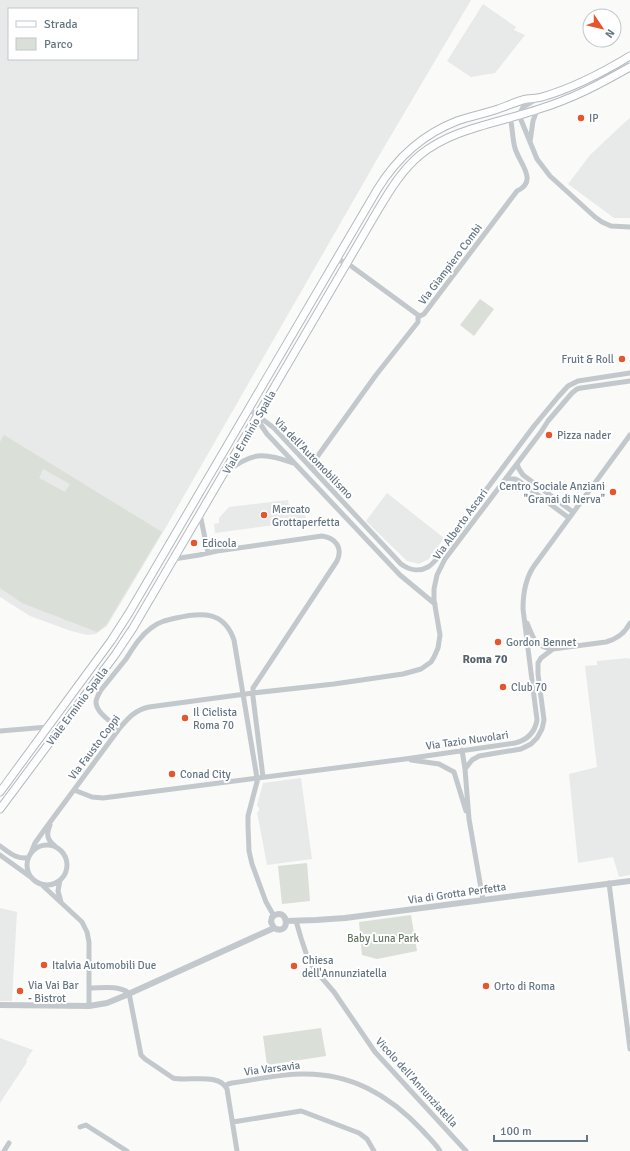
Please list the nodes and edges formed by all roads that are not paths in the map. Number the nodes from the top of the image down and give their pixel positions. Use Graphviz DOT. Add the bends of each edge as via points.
graph roads {
  1 [pos="630,56"];
  2 [pos="630,67"];
  3 [pos="535,99"];
  4 [pos="537,110"];
  5 [pos="519,115"];
  6 [pos="510,118"];
  7 [pos="530,143"];
  8 [pos="630,227"];
  9 [pos="335,261"];
  10 [pos="347,263"];
  11 [pos="418,316"];
  12 [pos="630,373"];
  13 [pos="597,378"];
  14 [pos="630,381"];
  15 [pos="598,385"];
  16 [pos="261,388"];
  17 [pos="270,394"];
  18 [pos="249,409"];
  19 [pos="257,416"];
  20 [pos="534,426"];
  21 [pos="541,432"];
  22 [pos="630,435"];
  23 [pos="296,464"];
  24 [pos="517,464"];
  25 [pos="314,471"];
  26 [pos="224,473"];
  27 [pos="506,478"];
  28 [pos="573,512"];
  29 [pos="200,514"];
  30 [pos="472,518"];
  31 [pos="569,518"];
  32 [pos="364,525"];
  33 [pos="358,531"];
  34 [pos="388,550"];
  35 [pos="208,553"];
  36 [pos="382,556"];
  37 [pos="174,559"];
  38 [pos="405,566"];
  39 [pos="435,604"];
  40 [pos="524,619"];
  41 [pos="630,623"];
  42 [pos="553,649"];
  43 [pos="538,674"];
  44 [pos="532,675"];
  45 [pos="253,693"];
  46 [pos="243,695"];
  47 [pos="53,720"];
  48 [pos="61,726"];
  49 [pos="48,727"];
  50 [pos="120,729"];
  51 [pos="0,731"];
  52 [pos="492,746"];
  53 [pos="462,750"];
  54 [pos="479,756"];
  55 [pos="405,759"];
  56 [pos="465,769"];
  57 [pos="259,777"];
  58 [pos="74,790"];
  59 [pos="0,792"];
  60 [pos="0,809"];
  61 [pos="56,814"];
  62 [pos="469,819"];
  63 [pos="0,846"];
  64 [pos="56,846"];
  65 [pos="30,855"];
  66 [pos="0,856"];
  67 [pos="32,879"];
  68 [pos="60,880"];
  69 [pos="630,881"];
  70 [pos="41,884"];
  71 [pos="609,884"];
  72 [pos="483,900"];
  73 [pos="61,903"];
  74 [pos="274,916"];
  75 [pos="286,921"];
  76 [pos="296,921"];
  77 [pos="274,928"];
  78 [pos="89,988"];
  79 [pos="129,993"];
  80 [pos="0,1006"];
  81 [pos="90,1006"];
  82 [pos="630,1049"];
  83 [pos="226,1086"];
  84 [pos="233,1122"];
  85 [pos="80,1127"];
  86 [pos="10,1143"];
  87 [pos="460,1148"];
  88 [pos="4,1151"];
  89 [pos="127,1151"];
  90 [pos="237,1151"];
  91 [pos="374,1151"];
  92 [pos="440,1151"];
  93 [pos="466,1151"];
  1 -- 3 [label="main road, Viale Erminio Spalla" via="570,87"];
  2 -- 4 [label="main road, Viale Erminio Spalla" via="596,86"];
  3 -- 5 [label="street" via="526,104"];
  3 -- 9 [label="main road, Viale Erminio Spalla" via="527,99 456,122 415,145 396,164 380,186"];
  4 -- 5 [label="main road, Viale Erminio Spalla"];
  4 -- 7 [label="street" via="532,121"];
  5 -- 6 [label="main road, Viale Erminio Spalla"];
  5 -- 7 [label="street"];
  6 -- 10 [label="main road, Viale Erminio Spalla" via="450,137 415,160 395,183"];
  6 -- 11 [label="street, Via Giampiero Combi" via="515,149 526,171 526,181 424,314"];
  7 -- 8 [label="street" via="543,169 595,217 609,225"];
  9 -- 10 [label="street"];
  9 -- 16 [label="main road, Viale Erminio Spalla"];
  10 -- 11 [label="street"];
  10 -- 17 [label="main road, Viale Erminio Spalla"];
  11 -- 25 [label="street, Via Giampiero Combi" via="418,322 376,375 317,458"];
  12 -- 13 [label="street, Via Alberto Ascari"];
  13 -- 15 [label="street"];
  13 -- 20 [label="street, Via Alberto Ascari" via="578,381 568,386"];
  14 -- 15 [label="street, Via Alberto Ascari"];
  15 -- 21 [label="street, Via Alberto Ascari" via="573,391"];
  16 -- 17 [label="street"];
  16 -- 18 [label="main road, Viale Erminio Spalla"];
  17 -- 19 [label="main road, Viale Erminio Spalla"];
  18 -- 19 [label="street"];
  18 -- 47 [label="main road, Viale Erminio Spalla" via="122,626"];
  19 -- 23 [label="street, Via dell'Automobilismo" via="268,434"];
  19 -- 25 [label="street, Via dell'Automobilismo" via="274,428"];
  19 -- 26 [label="main road, Viale Erminio Spalla"];
  20 -- 21 [label="street"];
  20 -- 30 [label="street, Via Alberto Ascari" via="477,502"];
  21 -- 24 [label="street, Via Alberto Ascari"];
  22 -- 28 [label="street, Via Tazio Nuvolari"];
  23 -- 26 [label="street, Via dell'Automobilismo" via="272,456 261,456 243,461"];
  23 -- 33 [label="street, Via dell'Automobilismo"];
  24 -- 27 [label="street, Via Alberto Ascari"];
  24 -- 28 [label="street" via="524,475"];
  25 -- 32 [label="street, Via dell'Automobilismo"];
  26 -- 29 [label="main road, Viale Erminio Spalla"];
  27 -- 30 [label="street, Via Alberto Ascari"];
  27 -- 31 [label="street" via="519,481"];
  28 -- 31 [label="street, Via Tazio Nuvolari"];
  29 -- 35 [label="street"];
  29 -- 37 [label="main road, Viale Erminio Spalla"];
  30 -- 38 [label="street, Via Alberto Ascari" via="431,565 419,569"];
  30 -- 39 [label="street, Via Alberto Ascari" via="437,573"];
  31 -- 40 [label="street, Via Tazio Nuvolari" via="528,576 523,601"];
  32 -- 33 [label="street"];
  32 -- 34 [label="street, Via dell'Automobilismo"];
  33 -- 36 [label="street, Via dell'Automobilismo"];
  34 -- 36 [label="street"];
  34 -- 38 [label="street, Via dell'Automobilismo"];
  35 -- 37 [label="street"];
  35 -- 45 [label="street" via="322,536 334,540 339,548 338,558 329,574 254,686"];
  36 -- 39 [label="street, Via dell'Automobilismo" via="404,579"];
  37 -- 48 [label="main road, Viale Erminio Spalla" via="127,637"];
  39 -- 45 [label="street, Via Alberto Ascari" via="440,636 438,648 431,662 421,669 334,684"];
  40 -- 42 [label="street, Via Tazio Nuvolari" via="536,643 544,648"];
  40 -- 44 [label="street, Via Tazio Nuvolari"];
  41 -- 42 [label="street" via="626,631 613,640"];
  42 -- 43 [label="street, Via Tazio Nuvolari" via="539,661"];
  43 -- 44 [label="street"];
  43 -- 54 [label="street, Via Tazio Nuvolari" via="544,720 537,738 521,749"];
  44 -- 52 [label="street, Via Tazio Nuvolari" via="537,716 534,730 520,742"];
  45 -- 46 [label="street, Via Fausto Coppi"];
  45 -- 57 [label="street"];
  46 -- 50 [label="street, Via Fausto Coppi" via="144,708 131,715"];
  46 -- 50 [label="street" via="235,643 223,623 206,614 169,620 151,627 141,637 97,698 99,710"];
  46 -- 57 [label="street"];
  47 -- 48 [label="street"];
  47 -- 49 [label="main road, Viale Erminio Spalla"];
  48 -- 60 [label="main road, Viale Erminio Spalla"];
  49 -- 51 [label="street"];
  49 -- 59 [label="main road, Viale Erminio Spalla"];
  50 -- 58 [label="street, Via Fausto Coppi"];
  52 -- 53 [label="street, Via Tazio Nuvolari"];
  52 -- 54 [label="street"];
  53 -- 55 [label="street, Via Tazio Nuvolari"];
  53 -- 56 [label="street"];
  54 -- 56 [label="street, Via Tazio Nuvolari"];
  55 -- 57 [label="street, Via Tazio Nuvolari"];
  55 -- 62 [label="street, Via Tazio Nuvolari" via="438,764 454,772"];
  56 -- 62 [label="street"];
  57 -- 58 [label="street, Via Tazio Nuvolari" via="103,798"];
  57 -- 74 [label="street" via="248,816 249,851 266,902"];
  58 -- 61 [label="street, Via Fausto Coppi"];
  61 -- 64 [label="street, Via Fausto Coppi" via="47,834 49,841"];
  61 -- 65 [label="street, Via Fausto Coppi"];
  62 -- 72 [label="street"];
  63 -- 65 [label="street" via="17,857"];
  64 -- 65 [label="street" via="42,845"];
  64 -- 68 [label="street" via="67,862 65,873"];
  65 -- 67 [label="street" via="27,863"];
  66 -- 67 [label="street"];
  67 -- 70 [label="street"];
  68 -- 70 [label="street" via="51,884"];
  68 -- 73 [label="street" via="58,891"];
  69 -- 71 [label="street, Via di Grotta Perfetta"];
  70 -- 73 [label="street"];
  71 -- 72 [label="street, Via di Grotta Perfetta"];
  71 -- 82 [label="street"];
  72 -- 76 [label="street, Via di Grotta Perfetta" via="345,918"];
  73 -- 78 [label="street" via="82,922 88,932"];
  74 -- 75 [label="street, Via di Grotta Perfetta" via="281,914"];
  74 -- 77 [label="street" via="271,920"];
  75 -- 76 [label="street, Via di Grotta Perfetta"];
  75 -- 77 [label="street" via="282,929"];
  76 -- 87 [label="street, Vicolo dell'Annunziatella" via="313,968 334,992 375,1052"];
  77 -- 79 [label="street"];
  78 -- 79 [label="street" via="118,988"];
  78 -- 81 [label="street"];
  79 -- 81 [label="street" via="107,1003"];
  79 -- 83 [label="street" via="141,1055 144,1059 178,1080 207,1079"];
  80 -- 81 [label="street"];
  83 -- 84 [label="street"];
  83 -- 92 [label="street, Via Varsavia" via="232,1083 303,1074 358,1083 395,1105 417,1124"];
  84 -- 90 [label="street"];
  84 -- 91 [label="street" via="304,1112 359,1133 367,1139"];
  85 -- 89 [label="street" via="86,1125"];
  86 -- 88 [label="street"];
  87 -- 93 [label="street, Vicolo dell'Annunziatella"];
}
